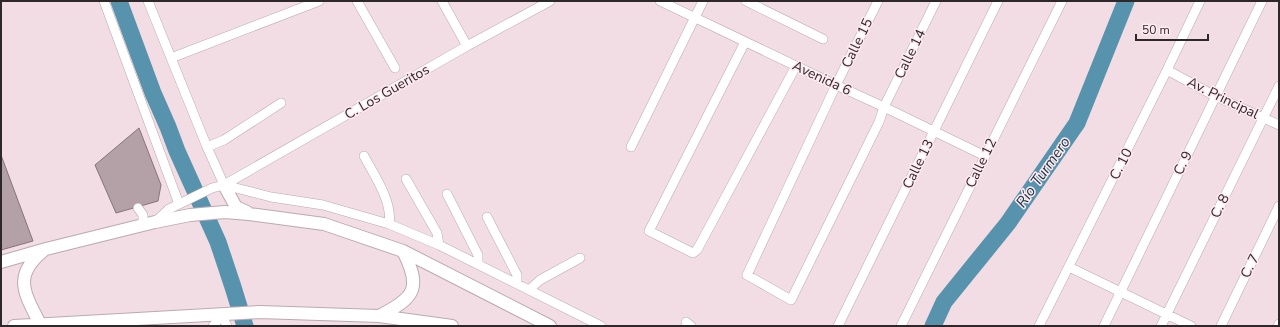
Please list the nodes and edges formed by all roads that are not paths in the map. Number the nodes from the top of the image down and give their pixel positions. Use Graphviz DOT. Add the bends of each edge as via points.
graph roads {
  1 [pos="104,1"];
  2 [pos="148,1"];
  3 [pos="319,1"];
  4 [pos="357,1"];
  5 [pos="442,1"];
  6 [pos="660,1"];
  7 [pos="703,1"];
  8 [pos="746,1"];
  9 [pos="878,1"];
  10 [pos="936,1"];
  11 [pos="998,1"];
  12 [pos="1062,1"];
  13 [pos="1200,1"];
  14 [pos="1262,1"];
  15 [pos="545,3"];
  16 [pos="695,18"];
  17 [pos="823,38"];
  18 [pos="746,42"];
  19 [pos="467,46"];
  20 [pos="172,58"];
  21 [pos="796,66"];
  22 [pos="395,68"];
  23 [pos="1167,70"];
  24 [pos="836,85"];
  25 [pos="1279,86"];
  26 [pos="1216,96"];
  27 [pos="281,103"];
  28 [pos="884,107"];
  29 [pos="1263,117"];
  30 [pos="1279,125"];
  31 [pos="934,132"];
  32 [pos="207,147"];
  33 [pos="631,147"];
  34 [pos="364,156"];
  35 [pos="985,156"];
  36 [pos="406,179"];
  37 [pos="224,185"];
  38 [pos="447,194"];
  39 [pos="183,202"];
  40 [pos="1279,206"];
  41 [pos="138,208"];
  42 [pos="250,214"];
  43 [pos="487,217"];
  44 [pos="149,223"];
  45 [pos="389,224"];
  46 [pos="439,244"];
  47 [pos="46,249"];
  48 [pos="403,251"];
  49 [pos="580,258"];
  50 [pos="1,262"];
  51 [pos="478,264"];
  52 [pos="1069,267"];
  53 [pos="517,284"];
  54 [pos="529,290"];
  55 [pos="1121,291"];
  56 [pos="1166,315"];
  57 [pos="379,316"];
  58 [pos="228,318"];
  59 [pos="69,324"];
  60 [pos="40,325"];
  61 [pos="839,325"];
  62 [pos="14,326"];
  63 [pos="213,326"];
  64 [pos="452,326"];
  65 [pos="550,326"];
  66 [pos="601,326"];
  67 [pos="901,326"];
  68 [pos="1039,326"];
  69 [pos="1104,326"];
  70 [pos="1161,326"];
  71 [pos="1191,326"];
  72 [pos="1221,326"];
  1 -- 39 [label="street"];
  2 -- 20 [label="street"];
  3 -- 20 [label="street"];
  4 -- 22 [label="street"];
  5 -- 19 [label="street"];
  6 -- 16 [label="street, Avenida 6"];
  7 -- 16 [label="street"];
  8 -- 17 [label="street"];
  9 -- 24 [label="street, Calle 15"];
  10 -- 28 [label="street, Calle 14"];
  11 -- 31 [label="street, Calle 13"];
  12 -- 35 [label="street, Calle 12"];
  13 -- 23 [label="street, C. 10"];
  14 -- 26 [label="street, C. 9"];
  15 -- 19 [label="street, C. Los Gueritos"];
  16 -- 18 [label="street, Avenida 6"];
  16 -- 33 [label="street"];
  18 -- 21 [label="street, Avenida 6"];
  18 -- 21 [label="street" via="649,231 693,253 697,250"];
  19 -- 37 [label="street, C. Los Gueritos"];
  20 -- 32 [label="street"];
  21 -- 24 [label="street, Avenida 6"];
  23 -- 26 [label="street, Av. Principal"];
  23 -- 52 [label="street, C. 10"];
  24 -- 28 [label="street, Avenida 6"];
  24 -- 28 [label="street, Calle 15" via="747,275 791,300"];
  25 -- 29 [label="street, C. 8"];
  26 -- 29 [label="street, Av. Principal"];
  26 -- 55 [label="street, C. 9"];
  27 -- 32 [label="street" via="224,140"];
  28 -- 31 [label="street, Avenida 6"];
  29 -- 30 [label="street, Av. Principal"];
  29 -- 56 [label="street, C. 8"];
  31 -- 35 [label="street, Avenida 6"];
  31 -- 61 [label="street, Calle 13"];
  32 -- 37 [label="street"];
  34 -- 45 [label="street" via="389,207"];
  35 -- 67 [label="street, Calle 12"];
  36 -- 46 [label="street" via="437,233"];
  37 -- 39 [label="street"];
  37 -- 42 [label="main road" via="236,207"];
  37 -- 45 [label="street" via="271,197 323,205"];
  38 -- 51 [label="street" via="478,255"];
  39 -- 44 [label="street"];
  40 -- 72 [label="street, C. 7"];
  41 -- 44 [label="street"];
  42 -- 44 [label="main road" via="225,212 190,215"];
  42 -- 48 [label="main road" via="324,224"];
  43 -- 53 [label="street" via="517,275"];
  44 -- 47 [label="main road"];
  45 -- 46 [label="street"];
  46 -- 51 [label="street"];
  47 -- 50 [label="main road"];
  47 -- 60 [label="main road" via="34,259 25,273 23,286"];
  48 -- 57 [label="main road" via="414,280 410,293 397,307"];
  48 -- 65 [label="main road"];
  49 -- 54 [label="street" via="540,280"];
  51 -- 53 [label="street"];
  52 -- 55 [label="street"];
  52 -- 68 [label="street, C. 10"];
  53 -- 54 [label="street"];
  54 -- 66 [label="street"];
  55 -- 56 [label="street"];
  55 -- 69 [label="street, C. 9"];
  56 -- 70 [label="street, C. 8"];
  56 -- 71 [label="street"];
  57 -- 58 [label="main road" via="260,312"];
  57 -- 64 [label="main road"];
  58 -- 59 [label="main road"];
  58 -- 63 [label="street"];
  59 -- 60 [label="main road"];
  60 -- 62 [label="main road"];
}
